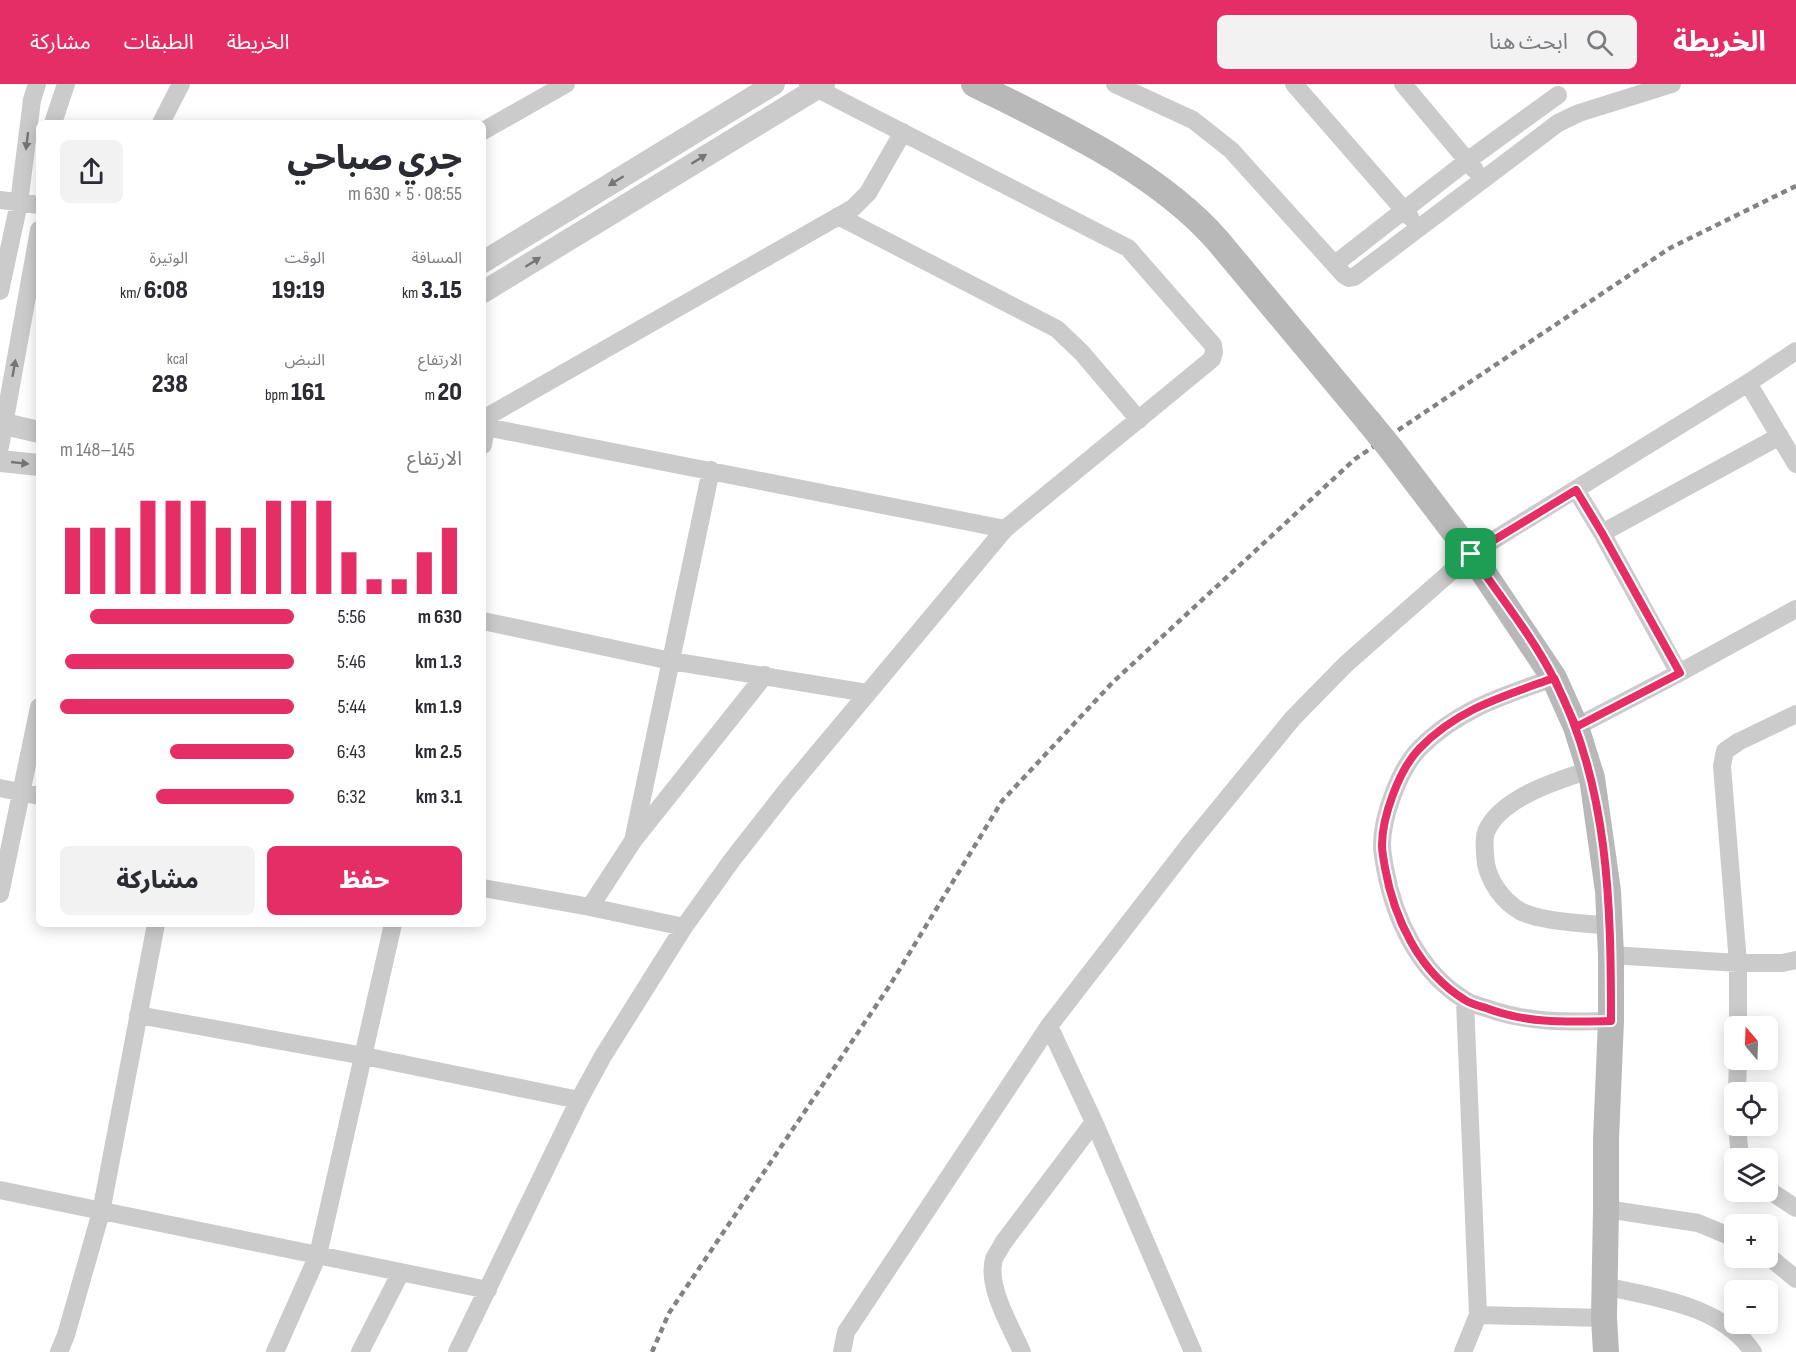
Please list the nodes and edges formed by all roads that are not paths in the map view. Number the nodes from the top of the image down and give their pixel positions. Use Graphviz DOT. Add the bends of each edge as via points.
graph roads {
  1 [pos="37,84"];
  2 [pos="66,84"];
  3 [pos="180,84"];
  4 [pos="566,84"];
  5 [pos="774,84"];
  6 [pos="974,84"];
  7 [pos="1115,84"];
  8 [pos="1294,84"];
  9 [pos="1403,84"];
  10 [pos="1672,84"];
  11 [pos="815,85"];
  12 [pos="1555,89"];
  13 [pos="1568,118"];
  14 [pos="54,120"];
  15 [pos="162,120"];
  16 [pos="486,129"];
  17 [pos="903,132"];
  18 [pos="1467,161"];
  19 [pos="1483,179"];
  20 [pos="0,200"];
  21 [pos="19,203"];
  22 [pos="36,205"];
  23 [pos="1403,210"];
  24 [pos="838,216"];
  25 [pos="1419,228"];
  26 [pos="36,246"];
  27 [pos="486,260"];
  28 [pos="1335,264"];
  29 [pos="486,290"];
  30 [pos="0,291"];
  31 [pos="1796,351"];
  32 [pos="1748,383"];
  33 [pos="1139,420"];
  34 [pos="486,421"];
  35 [pos="486,422"];
  36 [pos="2,424"];
  37 [pos="36,431"];
  38 [pos="1780,436"];
  39 [pos="0,447"];
  40 [pos="0,460"];
  41 [pos="1796,464"];
  42 [pos="36,465"];
  43 [pos="711,470"];
  44 [pos="1576,490"];
  45 [pos="1005,530"];
  46 [pos="1602,533"];
  47 [pos="1471,554"];
  48 [pos="1796,609"];
  49 [pos="486,622"];
  50 [pos="671,661"];
  51 [pos="1680,673"];
  52 [pos="765,675"];
  53 [pos="1554,678"];
  54 [pos="867,693"];
  55 [pos="1796,714"];
  56 [pos="1576,727"];
  57 [pos="36,736"];
  58 [pos="1590,770"];
  59 [pos="0,788"];
  60 [pos="30,794"];
  61 [pos="633,841"];
  62 [pos="486,889"];
  63 [pos="0,894"];
  64 [pos="590,907"];
  65 [pos="1610,926"];
  66 [pos="155,927"];
  67 [pos="392,927"];
  68 [pos="684,927"];
  69 [pos="1611,955"];
  70 [pos="1796,960"];
  71 [pos="1738,963"];
  72 [pos="1465,1001"];
  73 [pos="138,1015"];
  74 [pos="1738,1016"];
  75 [pos="1611,1021"];
  76 [pos="1049,1026"];
  77 [pos="364,1056"];
  78 [pos="579,1100"];
  79 [pos="1094,1122"];
  80 [pos="0,1190"];
  81 [pos="1778,1196"];
  82 [pos="1796,1208"];
  83 [pos="1606,1209"];
  84 [pos="101,1212"];
  85 [pos="1724,1234"];
  86 [pos="318,1255"];
  87 [pos="1778,1264"];
  88 [pos="401,1272"];
  89 [pos="1796,1279"];
  90 [pos="1604,1286"];
  91 [pos="488,1290"];
  92 [pos="1478,1316"];
  93 [pos="1604,1318"];
  94 [pos="59,1352"];
  95 [pos="275,1352"];
  96 [pos="360,1352"];
  97 [pos="457,1352"];
  98 [pos="842,1352"];
  99 [pos="1022,1352"];
  100 [pos="1193,1352"];
  101 [pos="1463,1352"];
  102 [pos="1606,1352"];
  103 [pos="1753,1352"];
  1 -- 21 [label="street, one-way"];
  2 -- 14 [label="street"];
  3 -- 15 [label="street"];
  4 -- 16 [label="street"];
  5 -- 27 [label="street, one-way"];
  6 -- 47 [label="main road, bridge" via="1086,142 1145,178 1193,214 1369,422"];
  7 -- 28 [label="street" via="1208,130"];
  8 -- 23 [label="street"];
  9 -- 18 [label="street"];
  10 -- 13 [label="street"];
  11 -- 17 [label="street"];
  29 -- 11 [label="street, one-way"];
  12 -- 13 [label="street"];
  12 -- 18 [label="street"];
  13 -- 19 [label="street"];
  17 -- 24 [label="street" via="862,200"];
  17 -- 33 [label="street" via="1128,248 1213,345 1212,359"];
  18 -- 19 [label="street"];
  18 -- 23 [label="street"];
  19 -- 25 [label="street"];
  20 -- 21 [label="street"];
  21 -- 22 [label="street"];
  21 -- 30 [label="street"];
  23 -- 25 [label="street"];
  23 -- 28 [label="street"];
  24 -- 33 [label="street" via="1057,329"];
  24 -- 34 [label="street"];
  25 -- 28 [label="street" via="1354,277 1344,275"];
  36 -- 26 [label="street, one-way"];
  31 -- 32 [label="street"];
  32 -- 38 [label="street"];
  32 -- 44 [label="street"];
  33 -- 45 [label="street"];
  35 -- 43 [label="street"];
  36 -- 37 [label="street"];
  36 -- 39 [label="street"];
  38 -- 41 [label="street"];
  38 -- 46 [label="street"];
  40 -- 42 [label="street, one-way"];
  43 -- 45 [label="street"];
  43 -- 50 [label="street"];
  44 -- 46 [label="street"];
  44 -- 47 [label="street"];
  45 -- 54 [label="street"];
  46 -- 51 [label="street"];
  47 -- 53 [label="main road"];
  47 -- 76 [label="street" via="1346,664 1293,718"];
  48 -- 51 [label="street"];
  49 -- 50 [label="street"];
  50 -- 52 [label="street"];
  50 -- 61 [label="street"];
  51 -- 56 [label="street"];
  52 -- 54 [label="street"];
  52 -- 61 [label="street"];
  53 -- 56 [label="main road"];
  53 -- 72 [label="street" via="1485,702 1445,726 1418,750 1397,784 1385,821 1382,845 1389,889 1407,936 1432,973"];
  54 -- 68 [label="street" via="779,799"];
  55 -- 71 [label="street" via="1725,751 1722,766"];
  56 -- 58 [label="main road"];
  57 -- 60 [label="street"];
  58 -- 65 [label="main road" via="1604,854"];
  58 -- 65 [label="street" via="1543,786 1515,802 1497,816 1486,832 1484,852 1489,877 1503,897 1521,911 1543,918"];
  59 -- 60 [label="street"];
  60 -- 63 [label="street"];
  61 -- 64 [label="street"];
  62 -- 64 [label="street"];
  64 -- 68 [label="street"];
  65 -- 69 [label="main road"];
  66 -- 73 [label="street"];
  67 -- 77 [label="street"];
  68 -- 78 [label="street"];
  69 -- 71 [label="street"];
  69 -- 75 [label="main road"];
  70 -- 71 [label="street"];
  71 -- 74 [label="street"];
  72 -- 75 [label="street" via="1502,1014 1545,1022"];
  72 -- 92 [label="street"];
  73 -- 77 [label="street"];
  73 -- 84 [label="street"];
  75 -- 83 [label="main road"];
  76 -- 79 [label="street"];
  76 -- 98 [label="street" via="846,1332"];
  77 -- 78 [label="street"];
  77 -- 86 [label="street"];
  78 -- 91 [label="street"];
  79 -- 99 [label="street" via="994,1259 995,1291"];
  79 -- 100 [label="street"];
  80 -- 84 [label="street"];
  81 -- 82 [label="street"];
  83 -- 85 [label="street" via="1698,1223"];
  83 -- 90 [label="main road"];
  84 -- 86 [label="street"];
  84 -- 94 [label="street"];
  86 -- 88 [label="street"];
  86 -- 95 [label="street"];
  87 -- 89 [label="street"];
  88 -- 91 [label="street"];
  88 -- 96 [label="street"];
  90 -- 93 [label="main road"];
  90 -- 103 [label="street" via="1690,1307 1730,1328"];
  91 -- 97 [label="street"];
  92 -- 93 [label="street"];
  92 -- 101 [label="street"];
  93 -- 102 [label="main road"];
}
